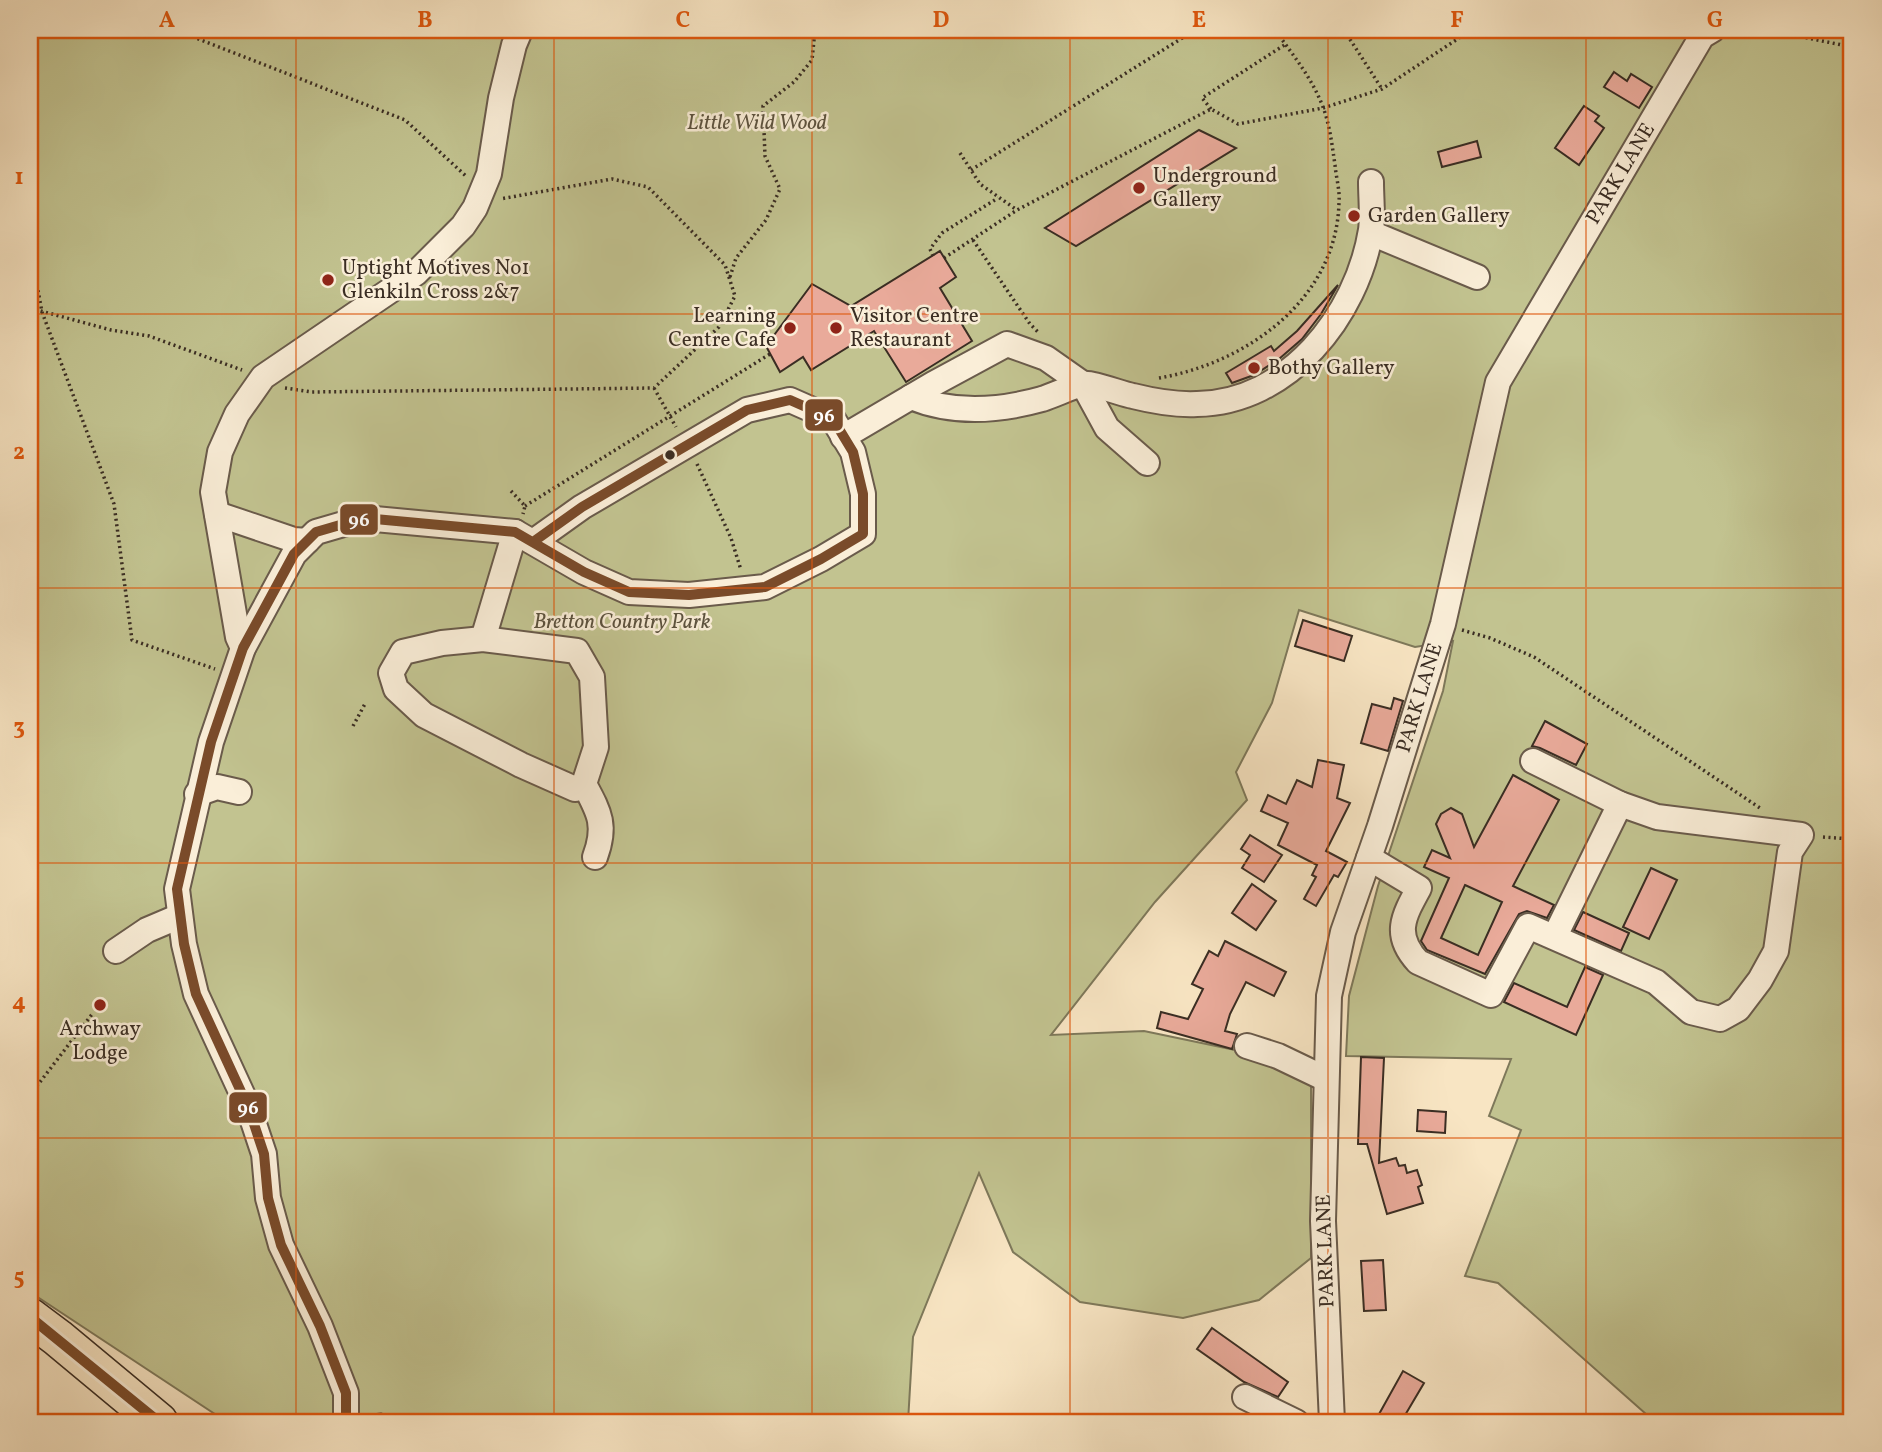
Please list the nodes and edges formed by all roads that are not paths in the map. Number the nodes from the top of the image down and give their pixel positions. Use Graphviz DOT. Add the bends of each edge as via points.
graph roads {
  1 [pos="1701,32"];
  2 [pos="519,33"];
  3 [pos="1371,183"];
  4 [pos="1370,233"];
  5 [pos="1477,277"];
  6 [pos="1083,384"];
  7 [pos="911,397"];
  8 [pos="844,437"];
  9 [pos="1147,463"];
  10 [pos="217,514"];
  11 [pos="524,537"];
  12 [pos="307,541"];
  13 [pos="483,639"];
  14 [pos="243,648"];
  15 [pos="1533,761"];
  16 [pos="584,784"];
  17 [pos="239,792"];
  18 [pos="197,794"];
  19 [pos="1620,804"];
  20 [pos="595,857"];
  21 [pos="1369,858"];
  22 [pos="180,916"];
  23 [pos="1555,936"];
  24 [pos="116,951"];
  25 [pos="1247,1046"];
  26 [pos="1326,1079"];
  27 [pos="30,1317"];
  28 [pos="346,1393"];
  29 [pos="1245,1397"];
  30 [pos="159,1422"];
  31 [pos="346,1422"];
  32 [pos="362,1422"];
  33 [pos="1296,1422"];
  34 [pos="1332,1422"];
  1 -- 21 [label="street, PARK LANE" via="1498,382 1443,624"];
  2 -- 10 [label="street" via="501,98 489,174 475,208 416,273 263,377 237,414 220,452 213,492"];
  3 -- 4 [label="street"];
  4 -- 5 [label="street"];
  4 -- 6 [label="street" via="1338,318 1314,349 1263,387 1235,401 1196,405"];
  6 -- 7 [label="street" via="989,409 937,405"];
  6 -- 7 [label="street" via="1046,358 1007,344"];
  6 -- 9 [label="street" via="1107,428"];
  7 -- 8 [label="street"];
  8 -- 11 [label="street" via="832,419 790,400 747,410"];
  8 -- 11 [label="street" via="853,452 863,494 863,534 765,587 689,595 629,592"];
  10 -- 12 [label="street"];
  10 -- 14 [label="street"];
  11 -- 12 [label="street" via="364,518 316,532"];
  11 -- 13 [label="street"];
  12 -- 14 [label="street" via="293,554"];
  13 -- 16 [label="street" via="578,651 592,677 596,747"];
  13 -- 16 [label="street" via="403,652 391,673 396,689 424,715 521,765 575,789"];
  14 -- 18 [label="street"];
  15 -- 19 [label="street"];
  16 -- 20 [label="street" via="598,811 602,838"];
  17 -- 18 [label="street" via="217,787"];
  18 -- 22 [label="street" via="177,889"];
  19 -- 23 [label="street"];
  19 -- 23 [label="street" via="1668,819 1801,835 1790,852 1776,951 1738,1009 1720,1019 1691,1012 1656,982"];
  21 -- 23 [label="street" via="1419,887 1403,925 1404,944 1411,955 1491,995 1528,926"];
  21 -- 26 [label="street, PARK LANE" via="1343,932 1329,996"];
  22 -- 24 [label="street"];
  22 -- 28 [label="street" via="196,994 249,1109 264,1154 268,1198 281,1245"];
  25 -- 26 [label="street"];
  26 -- 34 [label="street, PARK LANE" via="1323,1221"];
  27 -- 30 [label="highway"];
  28 -- 31 [label="street"];
  28 -- 32 [label="street"];
  29 -- 33 [label="street"];
}
